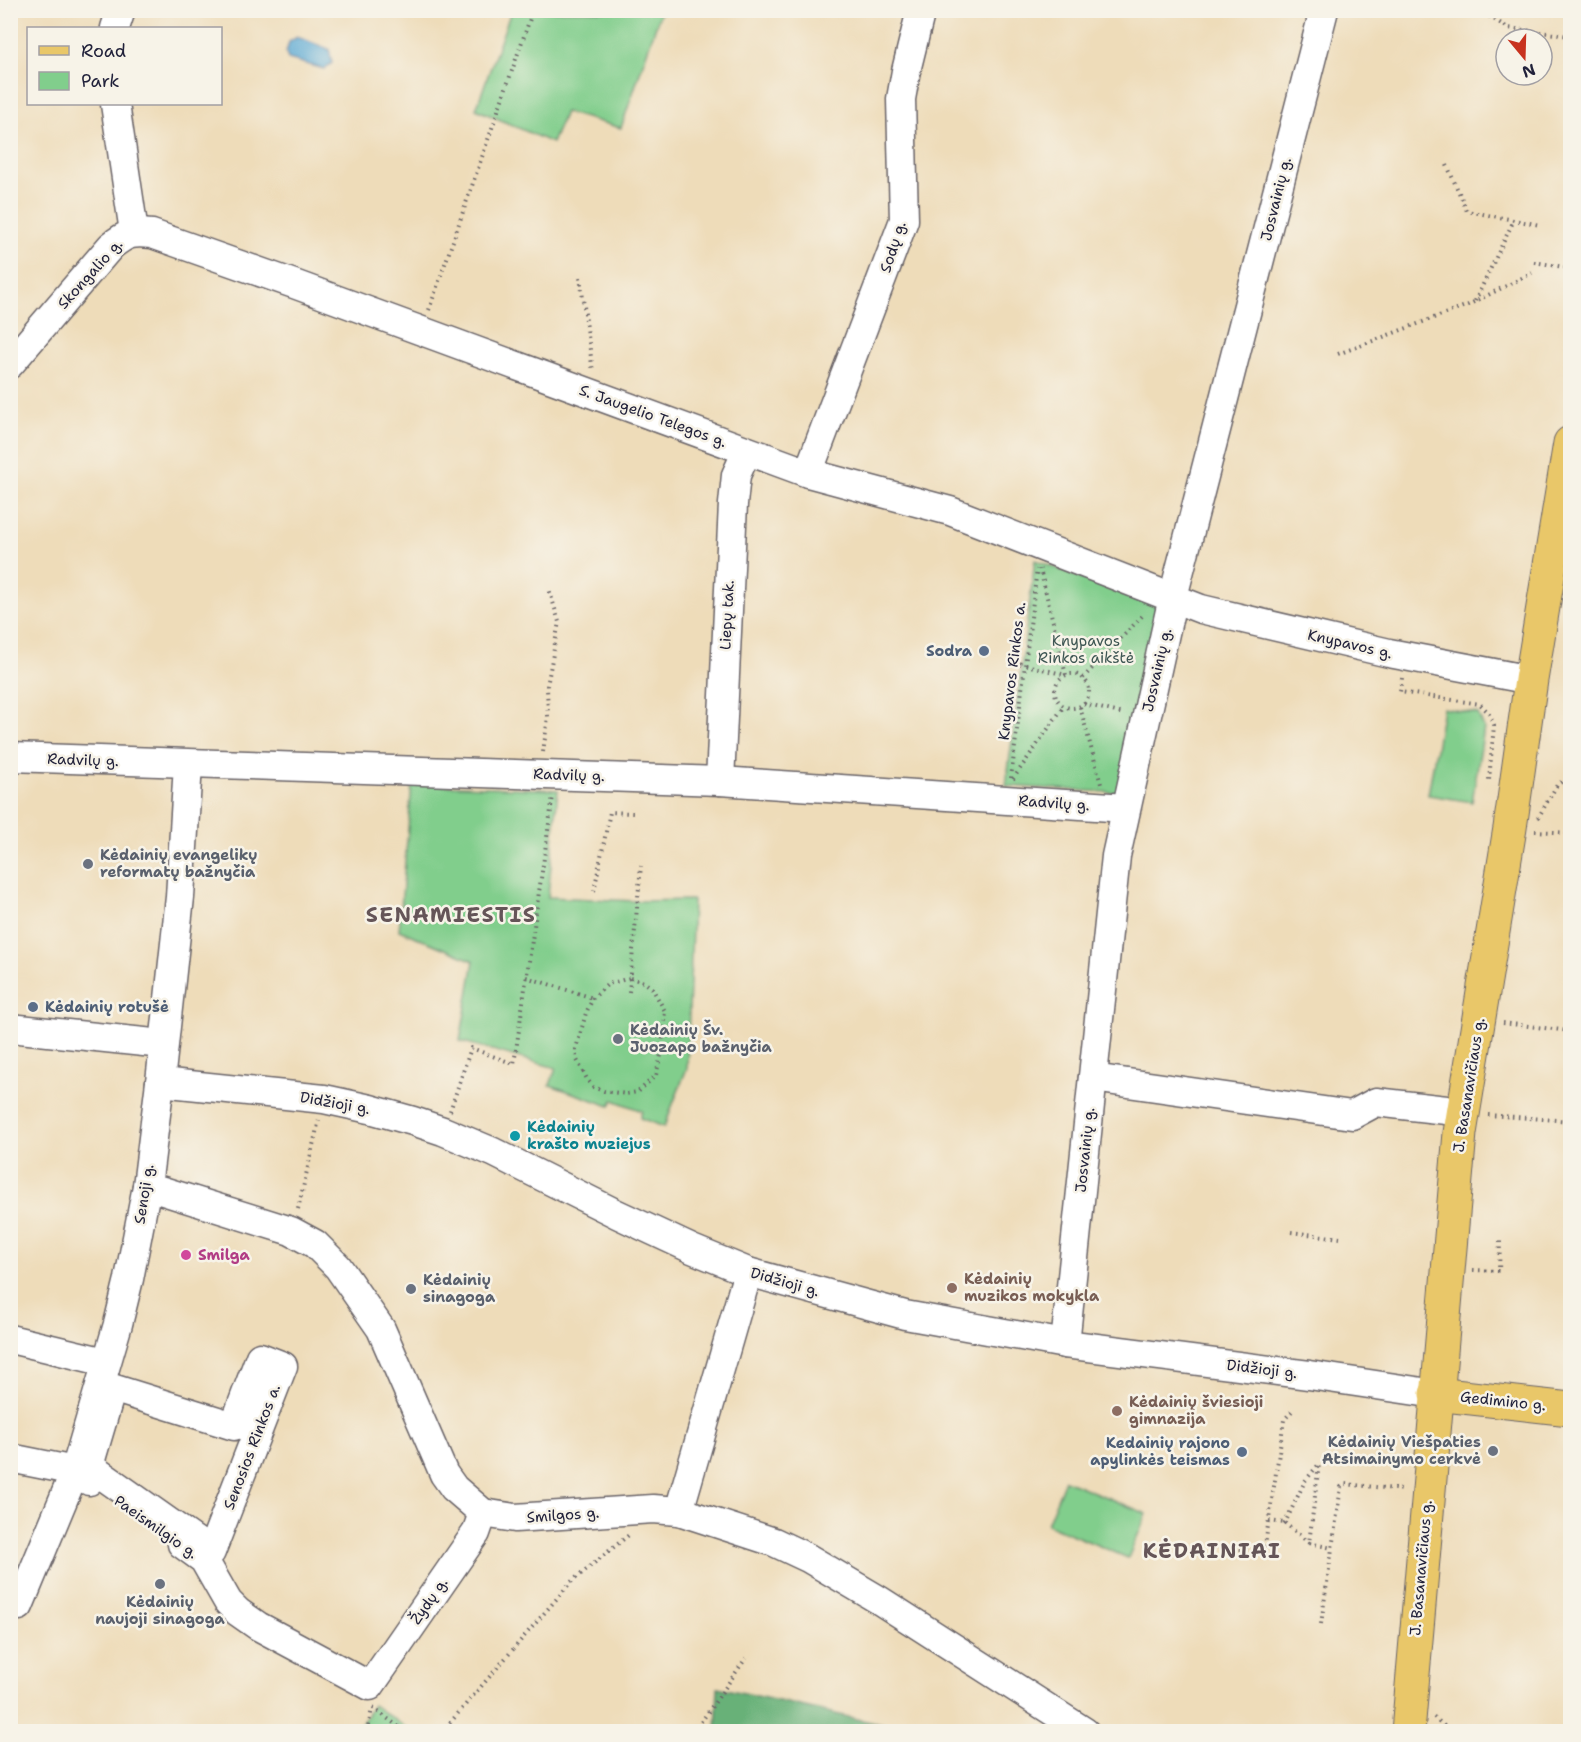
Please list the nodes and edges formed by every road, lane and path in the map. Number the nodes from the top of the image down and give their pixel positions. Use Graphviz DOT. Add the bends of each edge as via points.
graph roads {
  1 [pos="121,10"];
  2 [pos="533,10"];
  3 [pos="921,10"];
  4 [pos="1324,10"];
  5 [pos="1479,10"];
  6 [pos="115,27"];
  7 [pos="1570,36"];
  8 [pos="115,105"];
  9 [pos="1447,165"];
  10 [pos="1514,220"];
  11 [pos="1540,225"];
  12 [pos="134,232"];
  13 [pos="1534,262"];
  14 [pos="1570,268"];
  15 [pos="1532,273"];
  16 [pos="580,278"];
  17 [pos="1474,302"];
  18 [pos="422,331"];
  19 [pos="1338,354"];
  20 [pos="10,364"];
  21 [pos="597,396"];
  22 [pos="1570,443"];
  23 [pos="747,451"];
  24 [pos="808,473"];
  25 [pos="549,589"];
  26 [pos="1168,595"];
  27 [pos="1014,662"];
  28 [pos="1025,664"];
  29 [pos="1066,675"];
  30 [pos="1402,675"];
  31 [pos="1083,678"];
  32 [pos="1531,680"];
  33 [pos="1082,705"];
  34 [pos="1064,706"];
  35 [pos="1146,720"];
  36 [pos="10,757"];
  37 [pos="188,764"];
  38 [pos="548,774"];
  39 [pos="1570,776"];
  40 [pos="720,781"];
  41 [pos="1488,791"];
  42 [pos="1117,807"];
  43 [pos="634,813"];
  44 [pos="1570,834"];
  45 [pos="641,866"];
  46 [pos="594,891"];
  47 [pos="526,977"];
  48 [pos="630,978"];
  49 [pos="629,992"];
  50 [pos="593,998"];
  51 [pos="1499,1023"];
  52 [pos="10,1028"];
  53 [pos="1570,1031"];
  54 [pos="163,1044"];
  55 [pos="1093,1078"];
  56 [pos="160,1082"];
  57 [pos="324,1099"];
  58 [pos="1464,1112"];
  59 [pos="1570,1121"];
  60 [pos="443,1131"];
  61 [pos="147,1186"];
  62 [pos="291,1231"];
  63 [pos="1292,1232"];
  64 [pos="1340,1238"];
  65 [pos="1500,1241"];
  66 [pos="1470,1270"];
  67 [pos="748,1272"];
  68 [pos="10,1339"];
  69 [pos="1065,1344"];
  70 [pos="106,1362"];
  71 [pos="1436,1394"];
  72 [pos="1570,1408"];
  73 [pos="1292,1411"];
  74 [pos="10,1458"];
  75 [pos="75,1471"];
  76 [pos="1428,1492"];
  77 [pos="648,1509"];
  78 [pos="679,1511"];
  79 [pos="483,1513"];
  80 [pos="1269,1521"];
  81 [pos="1286,1524"];
  82 [pos="1309,1543"];
  83 [pos="1216,1546"];
  84 [pos="1332,1548"];
  85 [pos="211,1552"];
  86 [pos="19,1606"];
  87 [pos="1321,1624"];
  88 [pos="746,1658"];
  89 [pos="371,1697"];
  90 [pos="406,1731"];
  91 [pos="442,1731"];
  92 [pos="694,1731"];
  93 [pos="1085,1731"];
  94 [pos="1408,1731"];
  1 -- 6 [label="street"];
  2 -- 18 [label="path"];
  3 -- 24 [label="street, Sodų g." via="901,99 904,220"];
  4 -- 26 [label="street, Josvainių g."];
  5 -- 7 [label="path" via="1508,28"];
  8 -- 12 [label="street, Skongalio g."];
  9 -- 10 [label="path" via="1467,212"];
  10 -- 11 [label="path"];
  10 -- 17 [label="path"];
  12 -- 18 [label="street, S. Jaugelio Telegos g." via="152,234"];
  12 -- 20 [label="street, Skongalio g." via="111,246"];
  13 -- 14 [label="path"];
  15 -- 17 [label="path"];
  16 -- 21 [label="path"];
  17 -- 19 [label="path"];
  18 -- 21 [label="street, S. Jaugelio Telegos g."];
  21 -- 23 [label="street, S. Jaugelio Telegos g."];
  22 -- 32 [label="main road, J. Basanavičiaus g."];
  23 -- 24 [label="street, S. Jaugelio Telegos g."];
  23 -- 40 [label="street, Liepų tak." via="736,476 732,504"];
  24 -- 26 [label="street, S. Jaugelio Telegos g." via="950,511"];
  25 -- 38 [label="path" via="559,622 547,686"];
  26 -- 31 [label="path"];
  26 -- 32 [label="street, Knypavos g." via="1201,609 1389,653"];
  26 -- 35 [label="street, Josvainių g."];
  27 -- 28 [label="path"];
  28 -- 29 [label="path"];
  28 -- 29 [label="path, Knypavos Rinkos a." via="1038,562"];
  28 -- 34 [label="path, Knypavos Rinkos a." via="1010,783"];
  29 -- 31 [label="path"];
  29 -- 34 [label="path" via="1058,682 1055,693"];
  30 -- 41 [label="path" via="1400,692 1480,704 1488,712 1494,725"];
  31 -- 33 [label="path" via="1089,687 1088,699"];
  32 -- 58 [label="main road, J. Basanavičiaus g."];
  33 -- 34 [label="path"];
  33 -- 35 [label="path"];
  33 -- 42 [label="path"];
  35 -- 42 [label="street, Josvainių g."];
  36 -- 37 [label="street, Radvilų g."];
  37 -- 38 [label="street, Radvilų g."];
  37 -- 54 [label="street, Senoji g." via="180,897"];
  38 -- 40 [label="street, Radvilų g."];
  38 -- 47 [label="path"];
  39 -- 44 [label="path" via="1557,785 1533,831"];
  40 -- 42 [label="street, Radvilų g."];
  42 -- 55 [label="street, Josvainių g." via="1116,856"];
  43 -- 46 [label="path" via="610,812"];
  45 -- 48 [label="path"];
  47 -- 50 [label="path"];
  47 -- 60 [label="path" via="514,1064 471,1048"];
  48 -- 49 [label="path"];
  48 -- 50 [label="path" via="608,984"];
  48 -- 50 [label="path" via="652,988 665,1011 656,1075 638,1092 626,1094 593,1087 580,1068 576,1049"];
  51 -- 53 [label="path"];
  52 -- 54 [label="street"];
  54 -- 56 [label="street, Senoji g."];
  55 -- 58 [label="street" via="1352,1114 1376,1102"];
  55 -- 69 [label="street, Josvainių g."];
  56 -- 57 [label="street, Didžioji g."];
  56 -- 61 [label="street, Senoji g."];
  57 -- 60 [label="street, Didžioji g." via="370,1108"];
  57 -- 62 [label="path"];
  58 -- 59 [label="path"];
  58 -- 71 [label="main road, J. Basanavičiaus g."];
  60 -- 67 [label="street, Didžioji g."];
  61 -- 62 [label="street"];
  61 -- 70 [label="street, Senoji g." via="129,1279"];
  62 -- 79 [label="street" via="315,1245 339,1267 377,1322 444,1474"];
  63 -- 64 [label="path"];
  65 -- 66 [label="path" via="1499,1271"];
  67 -- 69 [label="street, Didžioji g." via="905,1315"];
  67 -- 78 [label="street"];
  68 -- 70 [label="street"];
  69 -- 71 [label="street, Didžioji g."];
  70 -- 75 [label="street, Senoji g."];
  71 -- 72 [label="main road, Gedimino g."];
  71 -- 76 [label="main road, J. Basanavičiaus g."];
  73 -- 80 [label="path" via="1284,1420"];
  74 -- 75 [label="street, Paeismilgio g."];
  75 -- 86 [label="street, Senoji g."];
  75 -- 89 [label="street, Paeismilgio g." via="204,1560 238,1612"];
  76 -- 84 [label="path" via="1345,1484 1341,1487"];
  76 -- 94 [label="main road, J. Basanavičiaus g."];
  77 -- 78 [label="street, Smilgos g."];
  77 -- 79 [label="street, Smilgos g." via="515,1518"];
  77 -- 91 [label="path" via="632,1532 571,1582"];
  78 -- 93 [label="street, Smilgos g." via="774,1542 808,1558"];
  79 -- 89 [label="street, Žydų g." via="476,1533"];
  80 -- 81 [label="path"];
  80 -- 83 [label="path" via="1264,1552"];
  81 -- 82 [label="path"];
  81 -- 82 [label="path" via="1305,1481 1319,1464"];
  82 -- 84 [label="path"];
  84 -- 87 [label="path"];
  85 -- 85 [label="street, Senosios Rinkos a." via="283,1366 260,1357 234,1425 112,1388 89,1466"];
  88 -- 92 [label="path"];
  89 -- 90 [label="path"];
}
